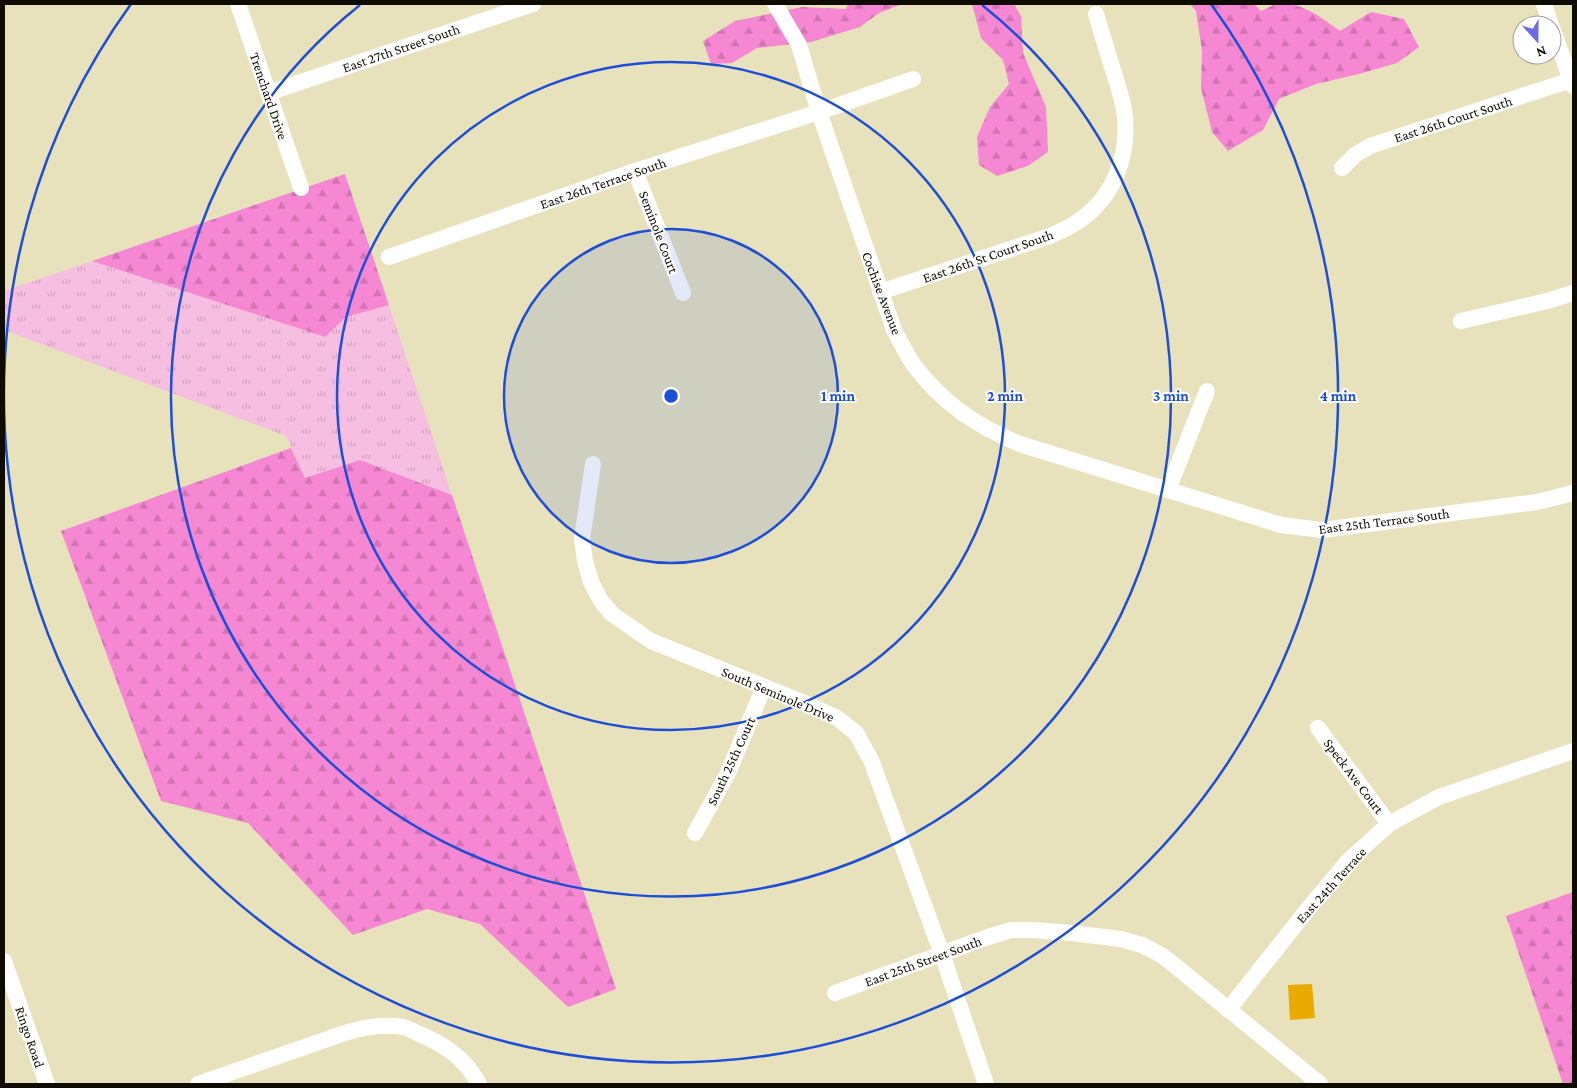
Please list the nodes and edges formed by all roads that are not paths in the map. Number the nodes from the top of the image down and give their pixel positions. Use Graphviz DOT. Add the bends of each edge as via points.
graph roads {
  1 [pos="238,4"];
  2 [pos="533,4"];
  3 [pos="775,4"];
  4 [pos="1096,14"];
  5 [pos="1562,56"];
  6 [pos="913,79"];
  7 [pos="1572,83"];
  8 [pos="268,93"];
  9 [pos="819,112"];
  10 [pos="1342,168"];
  11 [pos="635,171"];
  12 [pos="301,188"];
  13 [pos="389,257"];
  14 [pos="880,292"];
  15 [pos="682,293"];
  16 [pos="1573,293"];
  17 [pos="1461,321"];
  18 [pos="1207,391"];
  19 [pos="593,464"];
  20 [pos="1168,490"];
  21 [pos="1573,493"];
  22 [pos="764,687"];
  23 [pos="1318,728"];
  24 [pos="1573,751"];
  25 [pos="1389,824"];
  26 [pos="695,833"];
  27 [pos="942,954"];
  28 [pos="4,961"];
  29 [pos="836,993"];
  30 [pos="1228,1010"];
  31 [pos="47,1084"];
  32 [pos="198,1084"];
  33 [pos="479,1084"];
  34 [pos="986,1084"];
  35 [pos="1320,1084"];
  1 -- 8 [label="street, Trenchard Drive"];
  2 -- 8 [label="street, East 27th Street South"];
  3 -- 9 [label="street, Cochise Avenue" via="799,45"];
  4 -- 14 [label="street, East 26th St Court South" via="1124,107 1126,129 1124,154 1111,188 1075,224 1050,236"];
  5 -- 7 [label="street"];
  6 -- 9 [label="street, East 26th Terrace South"];
  7 -- 10 [label="street, East 26th Court South" via="1370,146"];
  8 -- 12 [label="street, Trenchard Drive"];
  9 -- 11 [label="street, East 26th Terrace South"];
  9 -- 14 [label="street, Cochise Avenue"];
  11 -- 13 [label="street, East 26th Terrace South"];
  11 -- 15 [label="street, Seminole Court"];
  14 -- 20 [label="street, Cochise Avenue" via="894,330 913,363 937,392 966,417 1020,444"];
  16 -- 17 [label="street"];
  18 -- 20 [label="street"];
  19 -- 22 [label="street, South Seminole Drive" via="582,540 591,582 601,601 612,614 651,641"];
  20 -- 21 [label="street, East 25th Terrace South" via="1281,525 1322,530 1536,502"];
  22 -- 26 [label="street, South 25th Court" via="728,773"];
  22 -- 27 [label="street, South Seminole Drive" via="837,718 856,733 871,760"];
  23 -- 25 [label="street, Speck Ave Court"];
  24 -- 25 [label="street, East 24th Terrace" via="1439,797"];
  25 -- 30 [label="street, East 24th Terrace" via="1347,862"];
  27 -- 29 [label="street, East 25th Street South"];
  27 -- 30 [label="street, East 25th Street South" via="1011,930 1121,939 1163,956"];
  27 -- 34 [label="street, South Seminole Drive"];
  28 -- 31 [label="street, Ringo Road"];
  30 -- 35 [label="street, East 25th Street South"];
  32 -- 33 [label="street" via="369,1026 403,1027 436,1040 468,1066"];
}
